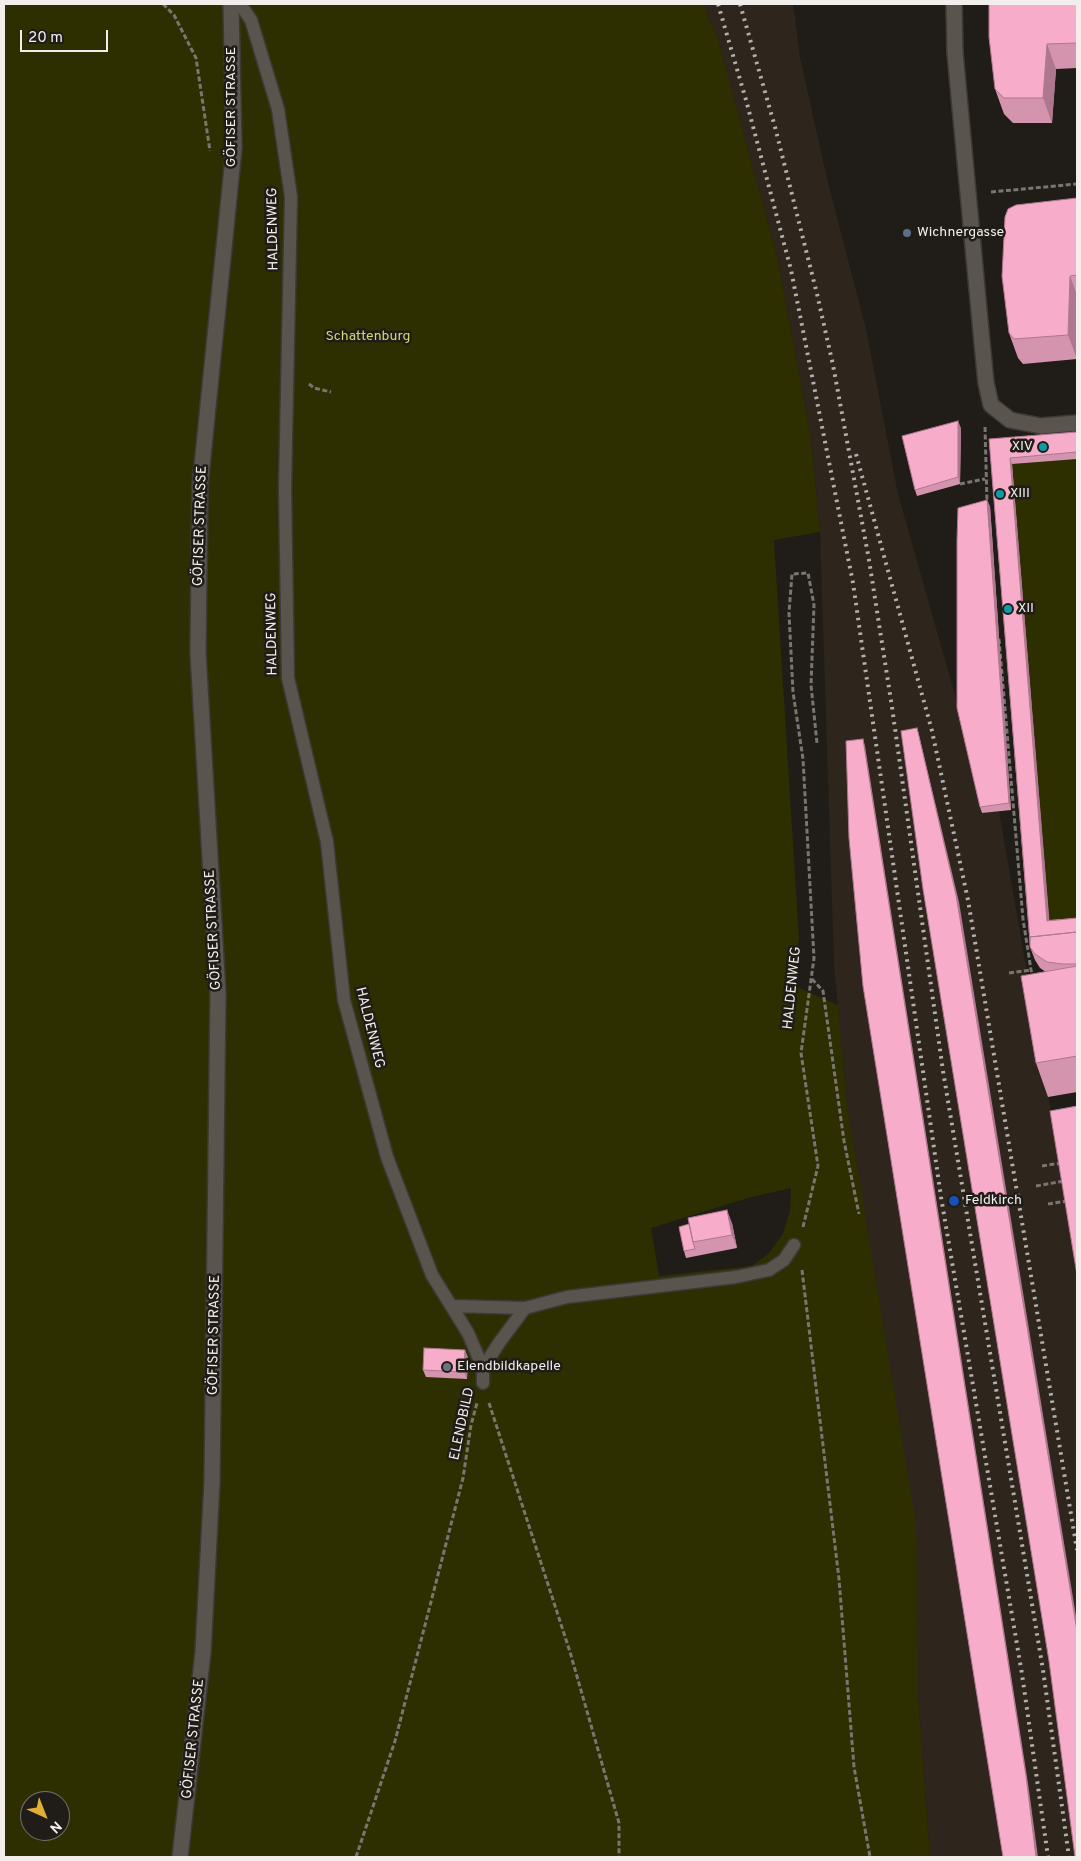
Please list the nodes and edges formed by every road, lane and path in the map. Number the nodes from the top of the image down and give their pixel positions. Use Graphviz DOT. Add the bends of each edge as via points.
graph roads {
  1 [pos="162,4"];
  2 [pos="231,4"];
  3 [pos="240,4"];
  4 [pos="954,4"];
  5 [pos="212,159"];
  6 [pos="1077,184"];
  7 [pos="968,195"];
  8 [pos="991,405"];
  9 [pos="1077,423"];
  10 [pos="985,478"];
  11 [pos="960,484"];
  12 [pos="987,512"];
  13 [pos="998,631"];
  14 [pos="1001,661"];
  15 [pos="993,663"];
  16 [pos="817,743"];
  17 [pos="1031,970"];
  18 [pos="1009,973"];
  19 [pos="1032,978"];
  20 [pos="811,979"];
  21 [pos="1061,1163"];
  22 [pos="1042,1166"];
  23 [pos="1069,1180"];
  24 [pos="1036,1186"];
  25 [pos="1067,1200"];
  26 [pos="1048,1204"];
  27 [pos="859,1214"];
  28 [pos="794,1245"];
  29 [pos="453,1306"];
  30 [pos="525,1308"];
  31 [pos="483,1368"];
  32 [pos="482,1383"];
  33 [pos="180,1857"];
  34 [pos="356,1857"];
  35 [pos="620,1857"];
  36 [pos="870,1857"];
  1 -- 5 [label="path" via="174,15 196,58"];
  2 -- 33 [label="main road, GÖFISER STRASSE" via="234,148 200,506 198,653 218,993 212,1482 203,1652"];
  3 -- 29 [label="lane, HALDENWEG" via="251,20 278,109 291,197 285,488 288,678 327,842 344,1000 387,1157 432,1275"];
  4 -- 7 [label="main road" via="955,53"];
  6 -- 7 [label="path"];
  7 -- 8 [label="main road" via="986,383"];
  8 -- 9 [label="main road" via="1010,420 1040,426"];
  8 -- 10 [label="path" via="984,431"];
  10 -- 11 [label="path"];
  10 -- 12 [label="path"];
  13 -- 14 [label="path"];
  14 -- 15 [label="path"];
  14 -- 17 [label="path" via="1023,919"];
  16 -- 20 [label="path, HALDENWEG" via="810,685 814,605 808,573 792,574 789,613 793,692 803,759 810,859 814,958"];
  17 -- 18 [label="path"];
  17 -- 19 [label="path"];
  20 -- 27 [label="path" via="823,991 844,1141"];
  20 -- 28 [label="path, HALDENWEG" via="802,1053 818,1166 802,1230"];
  21 -- 22 [label="path"];
  23 -- 24 [label="path"];
  25 -- 26 [label="path"];
  28 -- 30 [label="lane" via="784,1260 769,1270 736,1277 566,1297"];
  28 -- 36 [label="path" via="804,1276 838,1579 854,1767"];
  29 -- 30 [label="lane"];
  29 -- 31 [label="lane, HALDENWEG"];
  30 -- 31 [label="lane, HALDENWEG"];
  31 -- 32 [label="lane, HALDENWEG"];
  32 -- 34 [label="path, ELENDBILD" via="471,1425 464,1478 395,1742"];
  32 -- 35 [label="path, ELENDBILD" via="570,1652 619,1823"];
}
